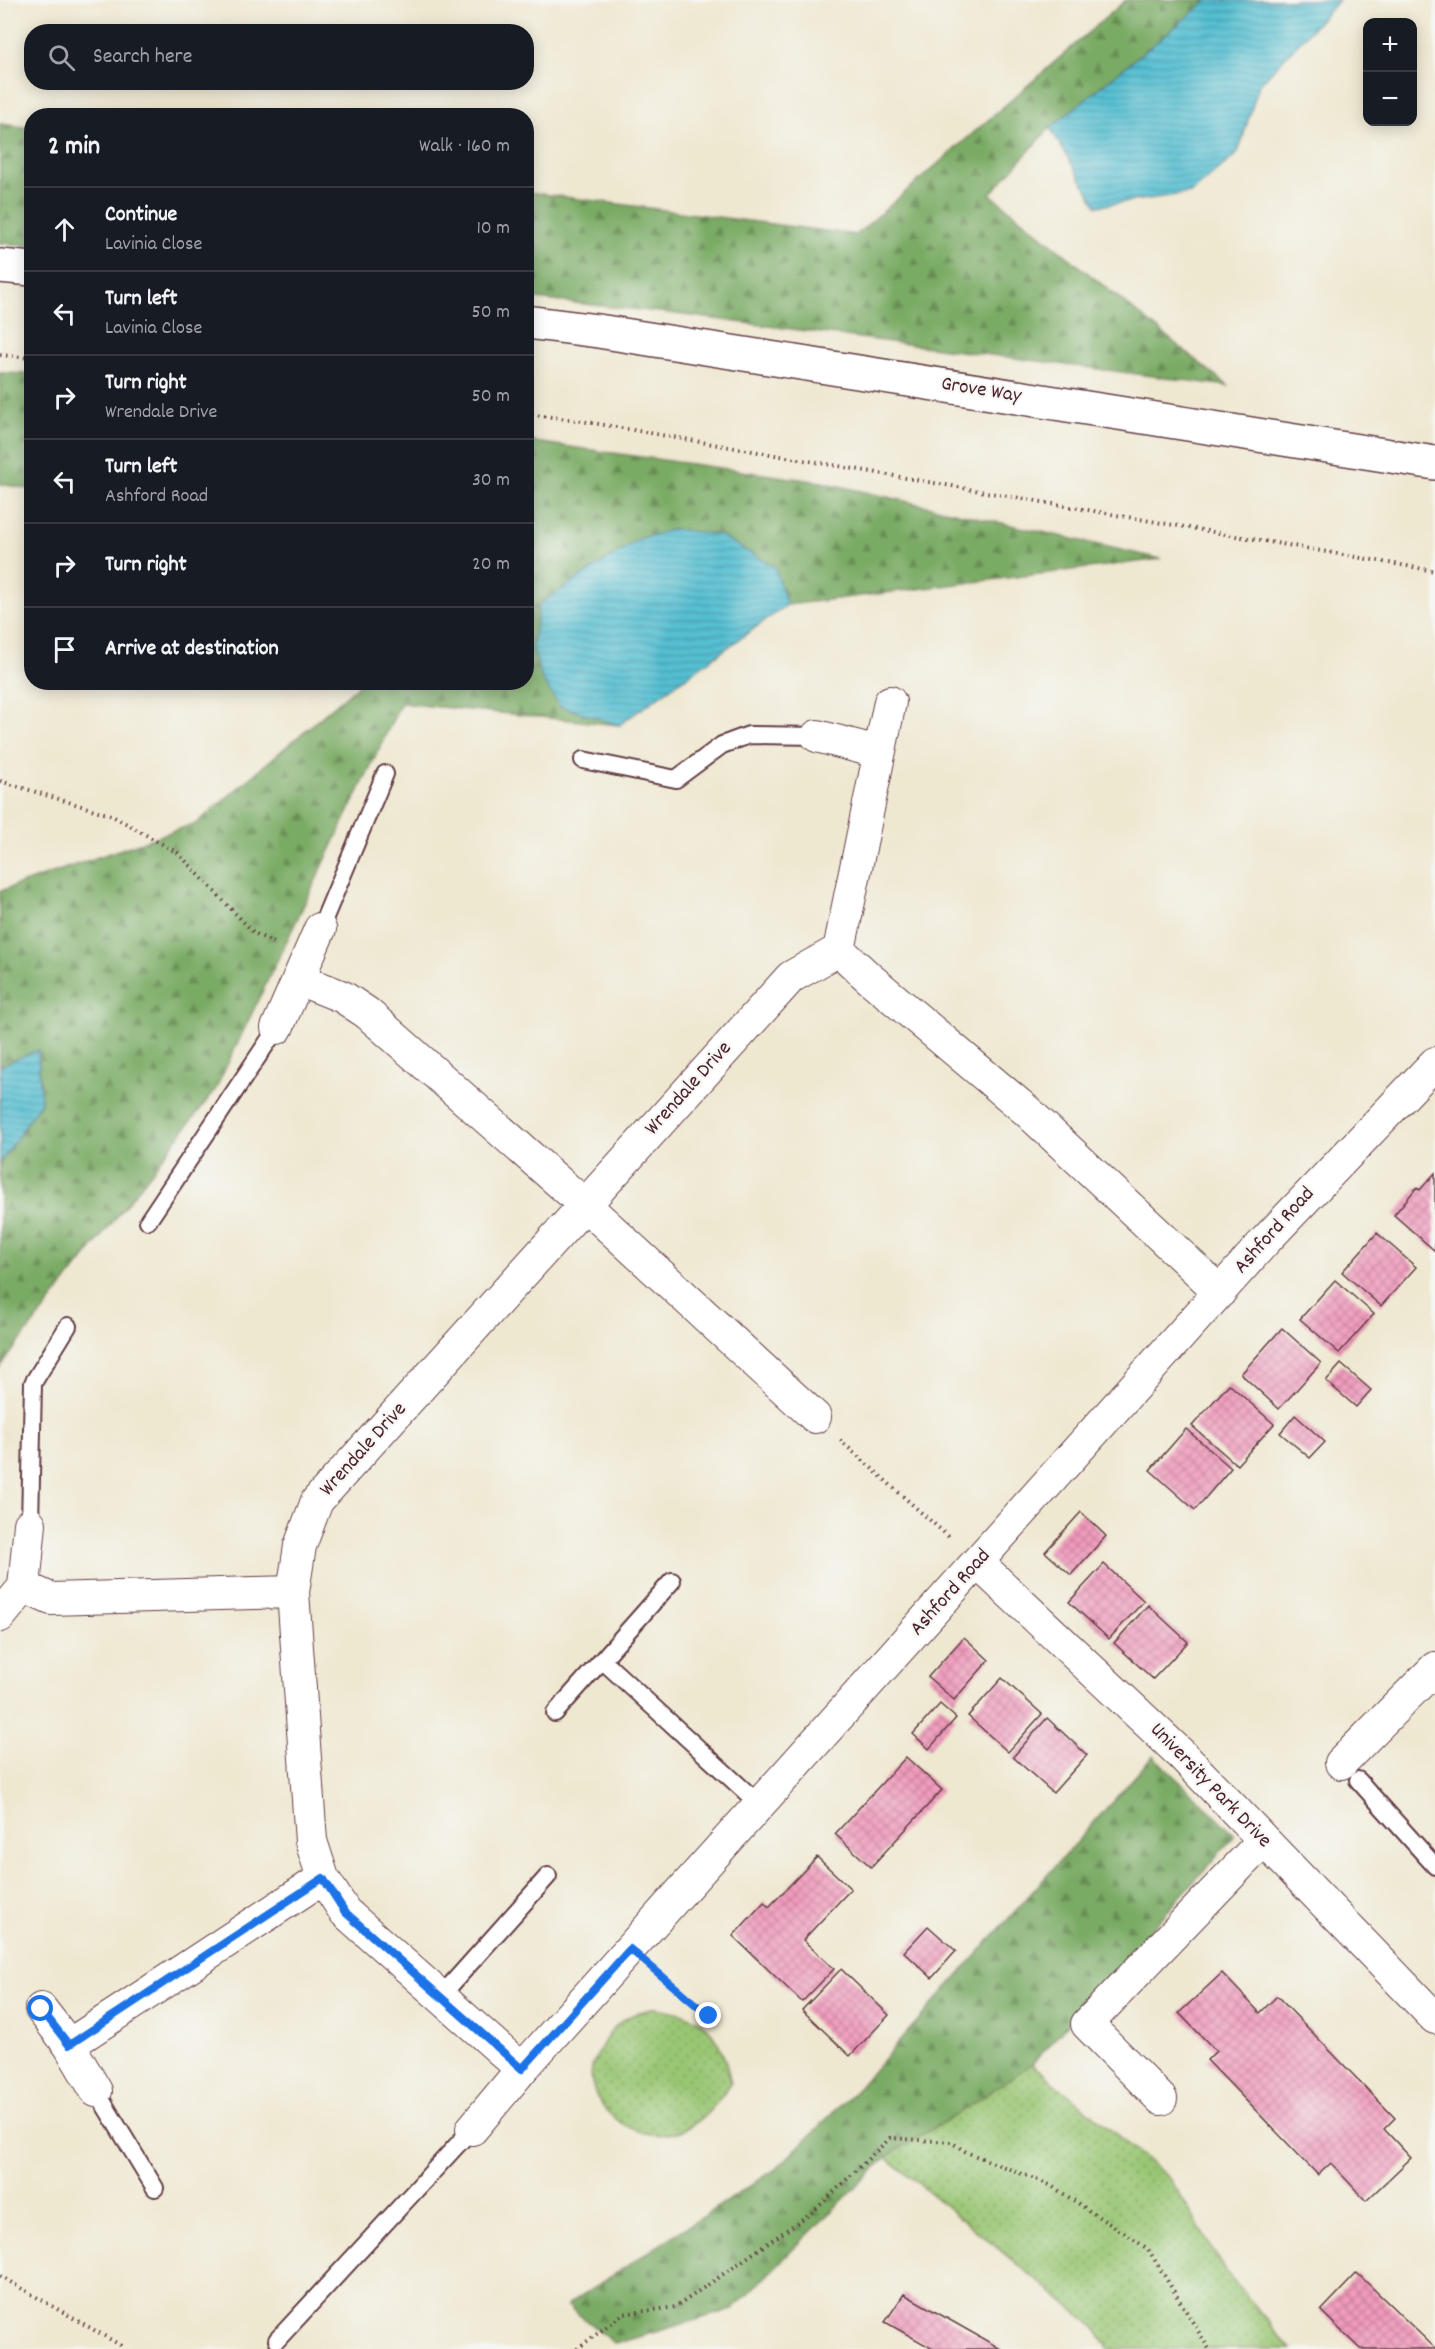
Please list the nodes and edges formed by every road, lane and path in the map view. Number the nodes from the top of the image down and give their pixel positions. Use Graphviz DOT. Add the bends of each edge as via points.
graph roads {
  1 [pos="0,266"];
  2 [pos="24,268"];
  3 [pos="534,323"];
  4 [pos="0,355"];
  5 [pos="24,357"];
  6 [pos="534,415"];
  7 [pos="1435,463"];
  8 [pos="1435,572"];
  9 [pos="890,702"];
  10 [pos="817,736"];
  11 [pos="878,753"];
  12 [pos="582,760"];
  13 [pos="385,774"];
  14 [pos="0,781"];
  15 [pos="320,928"];
  16 [pos="839,950"];
  17 [pos="303,969"];
  18 [pos="277,1028"];
  19 [pos="1435,1063"];
  20 [pos="585,1205"];
  21 [pos="147,1221"];
  22 [pos="1220,1292"];
  23 [pos="68,1326"];
  24 [pos="815,1417"];
  25 [pos="30,1524"];
  26 [pos="978,1563"];
  27 [pos="672,1581"];
  28 [pos="24,1587"];
  29 [pos="293,1592"];
  30 [pos="0,1616"];
  31 [pos="602,1659"];
  32 [pos="1435,1668"];
  33 [pos="555,1713"];
  34 [pos="1342,1765"];
  35 [pos="760,1804"];
  36 [pos="1263,1841"];
  37 [pos="1435,1866"];
  38 [pos="548,1876"];
  39 [pos="323,1878"];
  40 [pos="630,1949"];
  41 [pos="440,1997"];
  42 [pos="41,2009"];
  43 [pos="1435,2018"];
  44 [pos="703,2022"];
  45 [pos="69,2045"];
  46 [pos="522,2069"];
  47 [pos="96,2091"];
  48 [pos="1161,2099"];
  49 [pos="472,2129"];
  50 [pos="155,2188"];
  51 [pos="0,2276"];
  52 [pos="277,2340"];
  53 [pos="123,2349"];
  54 [pos="577,2349"];
  55 [pos="1209,2349"];
  1 -- 2 [label="highway"];
  3 -- 7 [label="highway, Grove Way"];
  4 -- 5 [label="path"];
  6 -- 8 [label="path"];
  9 -- 11 [label="street"];
  10 -- 11 [label="street"];
  10 -- 12 [label="lane" via="749,735 722,745 676,779"];
  11 -- 16 [label="street"];
  13 -- 15 [label="lane"];
  14 -- 17 [label="path" via="111,815 178,853 254,933"];
  15 -- 17 [label="street"];
  16 -- 20 [label="street, Wrendale Drive" via="791,977"];
  16 -- 22 [label="street" via="1027,1111"];
  17 -- 18 [label="street"];
  17 -- 20 [label="street" via="367,1013"];
  18 -- 21 [label="lane"];
  19 -- 22 [label="street, Ashford Road"];
  20 -- 24 [label="street"];
  20 -- 29 [label="street, Wrendale Drive" via="317,1502 300,1546"];
  22 -- 26 [label="street, Ashford Road"];
  23 -- 25 [label="lane" via="33,1383"];
  24 -- 26 [label="path"];
  25 -- 28 [label="street"];
  26 -- 35 [label="street, Ashford Road"];
  26 -- 36 [label="street, University Park Drive" via="1181,1754"];
  27 -- 31 [label="lane"];
  28 -- 29 [label="street" via="51,1599"];
  28 -- 30 [label="street"];
  29 -- 39 [label="street, Wrendale Drive" via="311,1841"];
  31 -- 33 [label="lane"];
  31 -- 35 [label="lane"];
  32 -- 34 [label="street"];
  34 -- 37 [label="lane"];
  35 -- 40 [label="street, Ashford Road"];
  36 -- 43 [label="street, University Park Drive"];
  36 -- 48 [label="street" via="1088,2024"];
  38 -- 41 [label="lane"];
  39 -- 41 [label="street, Wrendale Drive" via="345,1912"];
  39 -- 45 [label="street"];
  40 -- 44 [label="path" via="709,2016"];
  40 -- 46 [label="street, Ashford Road"];
  41 -- 46 [label="street, Wrendale Drive"];
  42 -- 45 [label="street"];
  45 -- 47 [label="street"];
  46 -- 49 [label="street, Ashford Road"];
  47 -- 50 [label="lane"];
  49 -- 52 [label="lane"];
  51 -- 53 [label="path"];
  54 -- 55 [label="path" via="622,2314 676,2307 814,2211 890,2139 951,2142 966,2152 1050,2185 1149,2249"];
}
